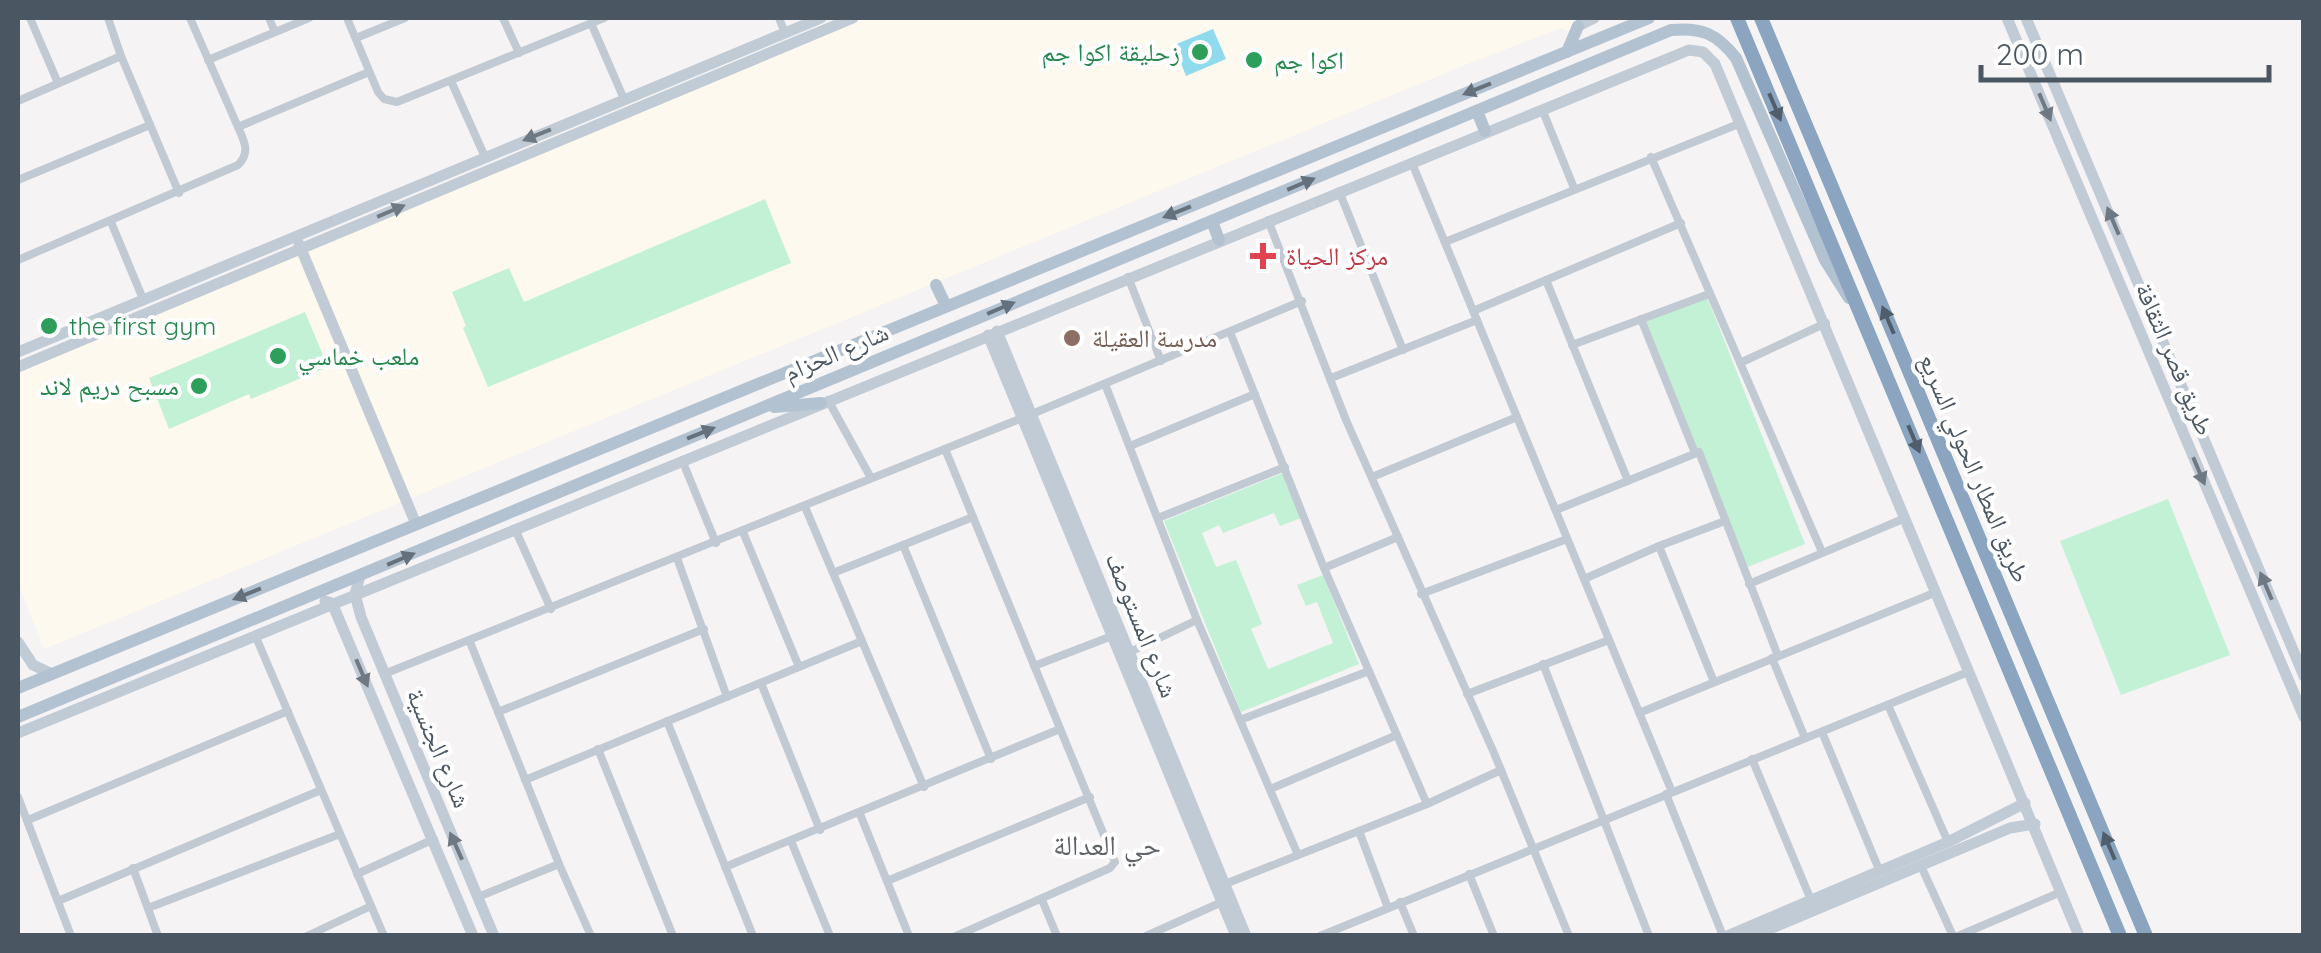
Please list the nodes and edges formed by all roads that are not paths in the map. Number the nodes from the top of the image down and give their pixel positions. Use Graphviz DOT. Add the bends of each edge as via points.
graph roads {
  1 [pos="30,18"];
  2 [pos="108,18"];
  3 [pos="190,18"];
  4 [pos="269,18"];
  5 [pos="309,18"];
  6 [pos="347,18"];
  7 [pos="405,18"];
  8 [pos="504,18"];
  9 [pos="604,18"];
  10 [pos="779,18"];
  11 [pos="821,18"];
  12 [pos="853,18"];
  13 [pos="1594,18"];
  14 [pos="1649,18"];
  15 [pos="1737,18"];
  16 [pos="1761,18"];
  17 [pos="2007,18"];
  18 [pos="2026,18"];
  19 [pos="592,23"];
  20 [pos="1578,26"];
  21 [pos="274,32"];
  22 [pos="784,32"];
  23 [pos="356,38"];
  24 [pos="1568,52"];
  25 [pos="519,53"];
  26 [pos="121,56"];
  27 [pos="208,60"];
  28 [pos="369,72"];
  29 [pos="693,78"];
  30 [pos="451,81"];
  31 [pos="58,84"];
  32 [pos="624,99"];
  33 [pos="18,101"];
  34 [pos="1542,108"];
  35 [pos="1477,111"];
  36 [pos="1741,123"];
  37 [pos="150,124"];
  38 [pos="238,127"];
  39 [pos="1484,131"];
  40 [pos="485,156"];
  41 [pos="1651,157"];
  42 [pos="1412,161"];
  43 [pos="18,180"];
  44 [pos="1574,188"];
  45 [pos="1339,190"];
  46 [pos="179,193"];
  47 [pos="1268,220"];
  48 [pos="1212,221"];
  49 [pos="111,222"];
  50 [pos="1681,223"];
  51 [pos="295,235"];
  52 [pos="1218,240"];
  53 [pos="1104,242"];
  54 [pos="1445,242"];
  55 [pos="300,248"];
  56 [pos="1064,258"];
  57 [pos="18,260"];
  58 [pos="1112,262"];
  59 [pos="2136,274"];
  60 [pos="1128,277"];
  61 [pos="1073,278"];
  62 [pos="1546,280"];
  63 [pos="2119,284"];
  64 [pos="936,285"];
  65 [pos="1709,294"];
  66 [pos="142,300"];
  67 [pos="1302,301"];
  68 [pos="946,306"];
  69 [pos="1475,315"];
  70 [pos="2153,316"];
  71 [pos="1641,319"];
  72 [pos="1826,322"];
  73 [pos="2136,324"];
  74 [pos="1866,325"];
  75 [pos="1230,332"];
  76 [pos="993,333"];
  77 [pos="1572,345"];
  78 [pos="1402,350"];
  79 [pos="18,352"];
  80 [pos="1161,360"];
  81 [pos="1740,363"];
  82 [pos="18,367"];
  83 [pos="1331,378"];
  84 [pos="1106,384"];
  85 [pos="1255,394"];
  86 [pos="824,402"];
  87 [pos="761,408"];
  88 [pos="1027,416"];
  89 [pos="1517,418"];
  90 [pos="1130,446"];
  91 [pos="945,449"];
  92 [pos="1695,453"];
  93 [pos="585,455"];
  94 [pos="682,460"];
  95 [pos="1285,467"];
  96 [pos="544,471"];
  97 [pos="596,476"];
  98 [pos="1372,477"];
  99 [pos="871,478"];
  100 [pos="1628,481"];
  101 [pos="557,492"];
  102 [pos="804,507"];
  103 [pos="1556,510"];
  104 [pos="972,516"];
  105 [pos="1158,518"];
  106 [pos="1903,519"];
  107 [pos="1725,521"];
  108 [pos="416,524"];
  109 [pos="515,528"];
  110 [pos="743,532"];
  111 [pos="1398,536"];
  112 [pos="1567,539"];
  113 [pos="716,543"];
  114 [pos="903,545"];
  115 [pos="1659,546"];
  116 [pos="1822,552"];
  117 [pos="677,558"];
  118 [pos="1324,568"];
  119 [pos="1091,572"];
  120 [pos="833,573"];
  121 [pos="360,576"];
  122 [pos="1584,579"];
  123 [pos="1749,584"];
  124 [pos="1934,593"];
  125 [pos="354,594"];
  126 [pos="1422,594"];
  127 [pos="312,597"];
  128 [pos="332,603"];
  129 [pos="551,609"];
  130 [pos="1198,620"];
  131 [pos="252,629"];
  132 [pos="704,629"];
  133 [pos="1112,636"];
  134 [pos="1609,640"];
  135 [pos="18,642"];
  136 [pos="470,642"];
  137 [pos="862,642"];
  138 [pos="1130,652"];
  139 [pos="1775,657"];
  140 [pos="1543,664"];
  141 [pos="1034,666"];
  142 [pos="799,667"];
  143 [pos="1369,671"];
  144 [pos="1968,672"];
  145 [pos="52,674"];
  146 [pos="384,674"];
  147 [pos="2304,676"];
  148 [pos="1714,682"];
  149 [pos="760,683"];
  150 [pos="18,688"];
  151 [pos="1467,694"];
  152 [pos="727,697"];
  153 [pos="1888,705"];
  154 [pos="288,711"];
  155 [pos="498,712"];
  156 [pos="1640,713"];
  157 [pos="18,718"];
  158 [pos="2304,718"];
  159 [pos="1240,720"];
  160 [pos="666,722"];
  161 [pos="1060,729"];
  162 [pos="18,732"];
  163 [pos="1822,732"];
  164 [pos="1397,735"];
  165 [pos="1805,738"];
  166 [pos="598,750"];
  167 [pos="1752,759"];
  168 [pos="991,760"];
  169 [pos="2074,762"];
  170 [pos="2050,769"];
  171 [pos="1500,770"];
  172 [pos="525,780"];
  173 [pos="924,787"];
  174 [pos="1270,789"];
  175 [pos="321,790"];
  176 [pos="2086,792"];
  177 [pos="1669,793"];
  178 [pos="18,797"];
  179 [pos="1090,798"];
  180 [pos="2064,801"];
  181 [pos="2026,803"];
  182 [pos="1427,804"];
  183 [pos="860,814"];
  184 [pos="2003,816"];
  185 [pos="28,820"];
  186 [pos="1604,820"];
  187 [pos="2035,824"];
  188 [pos="2010,828"];
  189 [pos="820,830"];
  190 [pos="1359,831"];
  191 [pos="340,834"];
  192 [pos="1199,835"];
  193 [pos="434,839"];
  194 [pos="791,841"];
  195 [pos="1948,842"];
  196 [pos="1531,849"];
  197 [pos="1298,855"];
  198 [pos="558,864"];
  199 [pos="1921,866"];
  200 [pos="133,868"];
  201 [pos="726,868"];
  202 [pos="1898,870"];
  203 [pos="1880,872"];
  204 [pos="357,874"];
  205 [pos="1470,874"];
  206 [pos="887,881"];
  207 [pos="1225,884"];
  208 [pos="2061,892"];
  209 [pos="478,897"];
  210 [pos="58,900"];
  211 [pos="1042,900"];
  212 [pos="1810,900"];
  213 [pos="1222,902"];
  214 [pos="1400,902"];
  215 [pos="371,906"];
  216 [pos="148,908"];
  217 [pos="1388,908"];
  218 [pos="1776,931"];
  219 [pos="1982,931"];
  220 [pos="1337,932"];
  221 [pos="753,935"];
  222 [pos="72,936"];
  223 [pos="158,936"];
  224 [pos="307,936"];
  225 [pos="384,936"];
  226 [pos="472,936"];
  227 [pos="494,936"];
  228 [pos="591,936"];
  229 [pos="673,936"];
  230 [pos="830,936"];
  231 [pos="909,936"];
  232 [pos="956,936"];
  233 [pos="1057,936"];
  234 [pos="1146,936"];
  235 [pos="1236,936"];
  236 [pos="1246,936"];
  237 [pos="1320,936"];
  238 [pos="1414,936"];
  239 [pos="1494,936"];
  240 [pos="1569,936"];
  241 [pos="1648,936"];
  242 [pos="1725,936"];
  243 [pos="1752,936"];
  244 [pos="1956,936"];
  245 [pos="2079,936"];
  246 [pos="2120,936"];
  247 [pos="2146,936"];
  1 -- 31 [label="street"];
  2 -- 26 [label="street"];
  3 -- 27 [label="street"];
  4 -- 21 [label="street"];
  5 -- 21 [label="street"];
  6 -- 23 [label="street"];
  7 -- 23 [label="street"];
  8 -- 25 [label="street"];
  9 -- 19 [label="street"];
  10 -- 22 [label="street"];
  11 -- 22 [label="street"];
  12 -- 29 [label="street"];
  13 -- 20 [label="street"];
  14 -- 24 [label="main road, شارع الحزام"];
  15 -- 74 [label="highway, طريق المطار الحولي السريع, one-way"];
  169 -- 16 [label="highway, طريق المطار الحولي السريع, one-way"];
  17 -- 63 [label="street, طريق قصر الثقافة, one-way"];
  59 -- 18 [label="street, طريق قصر الثقافة, one-way"];
  19 -- 25 [label="street"];
  19 -- 32 [label="street"];
  20 -- 24 [label="main road"];
  21 -- 27 [label="street"];
  22 -- 29 [label="street"];
  23 -- 28 [label="street"];
  24 -- 53 [label="main road, شارع الحزام, one-way"];
  25 -- 30 [label="street"];
  26 -- 31 [label="street"];
  26 -- 37 [label="street"];
  27 -- 38 [label="street"];
  28 -- 30 [label="street" via="380,96 392,102"];
  28 -- 38 [label="street"];
  29 -- 32 [label="street"];
  55 -- 29 [label="street, one-way"];
  30 -- 40 [label="street"];
  31 -- 33 [label="street"];
  32 -- 40 [label="street, one-way"];
  34 -- 36 [label="street" via="1689,50 1716,64"];
  34 -- 39 [label="street"];
  34 -- 44 [label="street"];
  35 -- 39 [label="main road"];
  48 -- 35 [label="main road, شارع الحزام, one-way"];
  35 -- 74 [label="main road, شارع الحزام" via="1671,30 1712,34 1736,58 1824,260"];
  36 -- 41 [label="street"];
  36 -- 72 [label="street"];
  37 -- 43 [label="street"];
  37 -- 46 [label="street"];
  38 -- 46 [label="street" via="243,160"];
  39 -- 42 [label="street"];
  40 -- 51 [label="street"];
  41 -- 44 [label="street"];
  41 -- 50 [label="street"];
  42 -- 45 [label="street"];
  42 -- 54 [label="street"];
  44 -- 54 [label="street"];
  45 -- 47 [label="street"];
  45 -- 78 [label="street"];
  46 -- 49 [label="street"];
  47 -- 52 [label="street"];
  47 -- 67 [label="street"];
  48 -- 52 [label="main road"];
  48 -- 58 [label="main road, شارع الحزام"];
  49 -- 57 [label="street"];
  49 -- 66 [label="street"];
  50 -- 62 [label="street"];
  50 -- 65 [label="street"];
  51 -- 55 [label="street"];
  51 -- 66 [label="street"];
  52 -- 60 [label="street"];
  53 -- 56 [label="main road, شارع الحزام"];
  53 -- 58 [label="main road" via="1098,256"];
  54 -- 69 [label="street"];
  55 -- 82 [label="street"];
  55 -- 108 [label="street"];
  56 -- 61 [label="main road" via="1078,264"];
  56 -- 68 [label="main road, شارع الحزام"];
  58 -- 61 [label="main road, شارع الحزام"];
  59 -- 63 [label="street" via="2130,285"];
  59 -- 70 [label="street, طريق قصر الثقافة"];
  60 -- 76 [label="street"];
  60 -- 80 [label="street"];
  87 -- 61 [label="main road, شارع الحزام, one-way"];
  62 -- 69 [label="street"];
  62 -- 77 [label="street"];
  63 -- 73 [label="street, طريق قصر الثقافة"];
  64 -- 68 [label="main road"];
  65 -- 71 [label="street"];
  65 -- 81 [label="street"];
  66 -- 79 [label="street"];
  67 -- 75 [label="street"];
  67 -- 83 [label="street"];
  68 -- 93 [label="main road, شارع الحزام"];
  69 -- 78 [label="street"];
  69 -- 89 [label="street"];
  70 -- 73 [label="street" via="2144,314"];
  147 -- 70 [label="street, طريق قصر الثقافة, one-way"];
  71 -- 77 [label="street"];
  71 -- 92 [label="street"];
  72 -- 81 [label="street"];
  72 -- 106 [label="street"];
  73 -- 158 [label="street, طريق قصر الثقافة, one-way"];
  74 -- 170 [label="highway, طريق المطار الحولي السريع, one-way"];
  75 -- 80 [label="street"];
  75 -- 85 [label="street"];
  76 -- 86 [label="street"];
  76 -- 88 [label="street, شارع المستوصف"];
  77 -- 100 [label="street"];
  78 -- 83 [label="street"];
  80 -- 84 [label="street"];
  81 -- 116 [label="street"];
  83 -- 98 [label="street"];
  84 -- 88 [label="street"];
  84 -- 90 [label="street"];
  85 -- 90 [label="street"];
  85 -- 95 [label="street"];
  86 -- 87 [label="main road"];
  86 -- 94 [label="street"];
  86 -- 99 [label="street"];
  97 -- 87 [label="main road, شارع الحزام, one-way"];
  88 -- 91 [label="street"];
  88 -- 119 [label="street, شارع المستوصف"];
  89 -- 98 [label="street"];
  89 -- 103 [label="street"];
  90 -- 105 [label="street"];
  91 -- 99 [label="street"];
  91 -- 104 [label="street"];
  92 -- 100 [label="street"];
  92 -- 107 [label="street"];
  93 -- 96 [label="main road, شارع الحزام"];
  93 -- 97 [label="main road" via="582,472"];
  94 -- 109 [label="street"];
  94 -- 113 [label="street"];
  95 -- 105 [label="street"];
  95 -- 118 [label="street"];
  96 -- 101 [label="main road" via="560,478"];
  96 -- 108 [label="main road, شارع الحزام"];
  97 -- 101 [label="main road, شارع الحزام"];
  98 -- 111 [label="street"];
  99 -- 102 [label="street"];
  100 -- 103 [label="street"];
  121 -- 101 [label="main road, شارع الحزام, one-way"];
  102 -- 110 [label="street"];
  102 -- 120 [label="street"];
  103 -- 112 [label="street"];
  104 -- 114 [label="street"];
  104 -- 141 [label="street"];
  105 -- 130 [label="street"];
  106 -- 116 [label="street"];
  106 -- 124 [label="street"];
  107 -- 115 [label="street"];
  107 -- 123 [label="street"];
  108 -- 145 [label="main road, شارع الحزام, one-way"];
  109 -- 125 [label="street"];
  109 -- 129 [label="street"];
  110 -- 113 [label="street"];
  110 -- 142 [label="street"];
  111 -- 118 [label="street"];
  111 -- 126 [label="street"];
  112 -- 122 [label="street"];
  112 -- 126 [label="street"];
  113 -- 117 [label="street"];
  114 -- 120 [label="street"];
  114 -- 168 [label="street"];
  115 -- 122 [label="street"];
  115 -- 148 [label="street"];
  116 -- 123 [label="street"];
  117 -- 129 [label="street"];
  117 -- 132 [label="street"];
  118 -- 143 [label="street"];
  119 -- 133 [label="street, شارع المستوصف"];
  119 -- 138 [label="street, شارع المستوصف"];
  120 -- 137 [label="street"];
  121 -- 125 [label="street"];
  121 -- 127 [label="main road, شارع الحزام"];
  122 -- 134 [label="street"];
  123 -- 139 [label="street"];
  124 -- 139 [label="street"];
  124 -- 144 [label="street"];
  125 -- 128 [label="street"];
  125 -- 146 [label="street, شارع الجنسية"];
  126 -- 151 [label="street"];
  127 -- 128 [label="street"];
  127 -- 131 [label="main road, شارع الحزام"];
  128 -- 131 [label="street"];
  128 -- 193 [label="street, شارع الجنسية, one-way"];
  129 -- 136 [label="street"];
  130 -- 138 [label="street"];
  130 -- 159 [label="street"];
  131 -- 154 [label="street"];
  131 -- 157 [label="main road, شارع الحزام"];
  131 -- 162 [label="street"];
  132 -- 152 [label="street"];
  132 -- 155 [label="street"];
  133 -- 141 [label="street"];
  133 -- 192 [label="street, شارع المستوصف"];
  134 -- 140 [label="street"];
  134 -- 156 [label="street"];
  135 -- 145 [label="street" via="33,665"];
  136 -- 146 [label="street"];
  136 -- 155 [label="street"];
  137 -- 142 [label="street"];
  137 -- 173 [label="street"];
  138 -- 192 [label="street, شارع المستوصف"];
  139 -- 148 [label="street"];
  139 -- 165 [label="street"];
  140 -- 151 [label="street"];
  140 -- 186 [label="street"];
  141 -- 161 [label="street"];
  142 -- 149 [label="street"];
  143 -- 159 [label="street"];
  143 -- 164 [label="street"];
  144 -- 153 [label="street"];
  144 -- 181 [label="street"];
  145 -- 150 [label="main road, شارع الحزام"];
  209 -- 146 [label="street, شارع الجنسية, one-way"];
  148 -- 156 [label="street"];
  149 -- 152 [label="street"];
  149 -- 189 [label="street"];
  151 -- 171 [label="street"];
  152 -- 160 [label="street"];
  153 -- 163 [label="street"];
  153 -- 195 [label="street"];
  154 -- 175 [label="street"];
  154 -- 185 [label="street"];
  155 -- 172 [label="street"];
  156 -- 177 [label="street"];
  159 -- 174 [label="street"];
  160 -- 166 [label="street"];
  160 -- 201 [label="street"];
  161 -- 168 [label="street"];
  161 -- 179 [label="street"];
  163 -- 165 [label="street"];
  163 -- 203 [label="street"];
  164 -- 174 [label="street"];
  164 -- 182 [label="street"];
  165 -- 167 [label="street"];
  166 -- 172 [label="street"];
  166 -- 229 [label="street"];
  167 -- 177 [label="street"];
  167 -- 212 [label="street"];
  168 -- 173 [label="street"];
  169 -- 170 [label="highway" via="2063,772"];
  169 -- 176 [label="highway, طريق المطار الحولي السريع"];
  170 -- 180 [label="highway, طريق المطار الحولي السريع"];
  171 -- 182 [label="street"];
  171 -- 196 [label="street"];
  172 -- 198 [label="street"];
  173 -- 183 [label="street"];
  174 -- 197 [label="street"];
  175 -- 191 [label="street"];
  175 -- 200 [label="street"];
  176 -- 180 [label="highway" via="2074,790"];
  247 -- 176 [label="highway, طريق المطار الحولي السريع, one-way"];
  177 -- 186 [label="street"];
  177 -- 242 [label="street"];
  178 -- 185 [label="street"];
  179 -- 206 [label="street"];
  179 -- 211 [label="street" via="1115,862"];
  180 -- 246 [label="highway, طريق المطار الحولي السريع"];
  181 -- 184 [label="street"];
  181 -- 187 [label="street"];
  182 -- 190 [label="street"];
  183 -- 189 [label="street"];
  183 -- 206 [label="street"];
  184 -- 188 [label="street"];
  184 -- 195 [label="street"];
  185 -- 210 [label="street"];
  186 -- 196 [label="street"];
  186 -- 241 [label="street"];
  187 -- 188 [label="street"];
  187 -- 208 [label="street"];
  188 -- 199 [label="street"];
  189 -- 194 [label="street"];
  190 -- 197 [label="street"];
  190 -- 217 [label="street"];
  191 -- 204 [label="street"];
  191 -- 216 [label="street"];
  192 -- 207 [label="street, شارع المستوصف"];
  192 -- 213 [label="street, شارع المستوصف"];
  193 -- 204 [label="street"];
  193 -- 226 [label="street, شارع الجنسية"];
  194 -- 201 [label="street"];
  194 -- 230 [label="street"];
  195 -- 202 [label="street"];
  196 -- 205 [label="street"];
  196 -- 240 [label="street"];
  197 -- 207 [label="street"];
  198 -- 209 [label="street"];
  198 -- 228 [label="street"];
  199 -- 202 [label="street"];
  199 -- 244 [label="street"];
  200 -- 210 [label="street"];
  200 -- 216 [label="street"];
  201 -- 221 [label="street"];
  202 -- 203 [label="street"];
  202 -- 218 [label="street"];
  203 -- 212 [label="street"];
  204 -- 215 [label="street"];
  205 -- 214 [label="street"];
  205 -- 239 [label="street"];
  206 -- 231 [label="street"];
  207 -- 236 [label="street, شارع المستوصف"];
  208 -- 219 [label="street"];
  208 -- 245 [label="street"];
  209 -- 227 [label="street, شارع الجنسية"];
  210 -- 222 [label="street"];
  211 -- 232 [label="street"];
  211 -- 233 [label="street"];
  212 -- 242 [label="street"];
  213 -- 234 [label="street"];
  213 -- 235 [label="street, شارع المستوصف"];
  214 -- 217 [label="street"];
  214 -- 238 [label="street"];
  215 -- 224 [label="street"];
  215 -- 225 [label="street"];
  216 -- 223 [label="street"];
  217 -- 220 [label="street"];
  218 -- 243 [label="street"];
  219 -- 244 [label="street"];
  220 -- 237 [label="street"];
}
